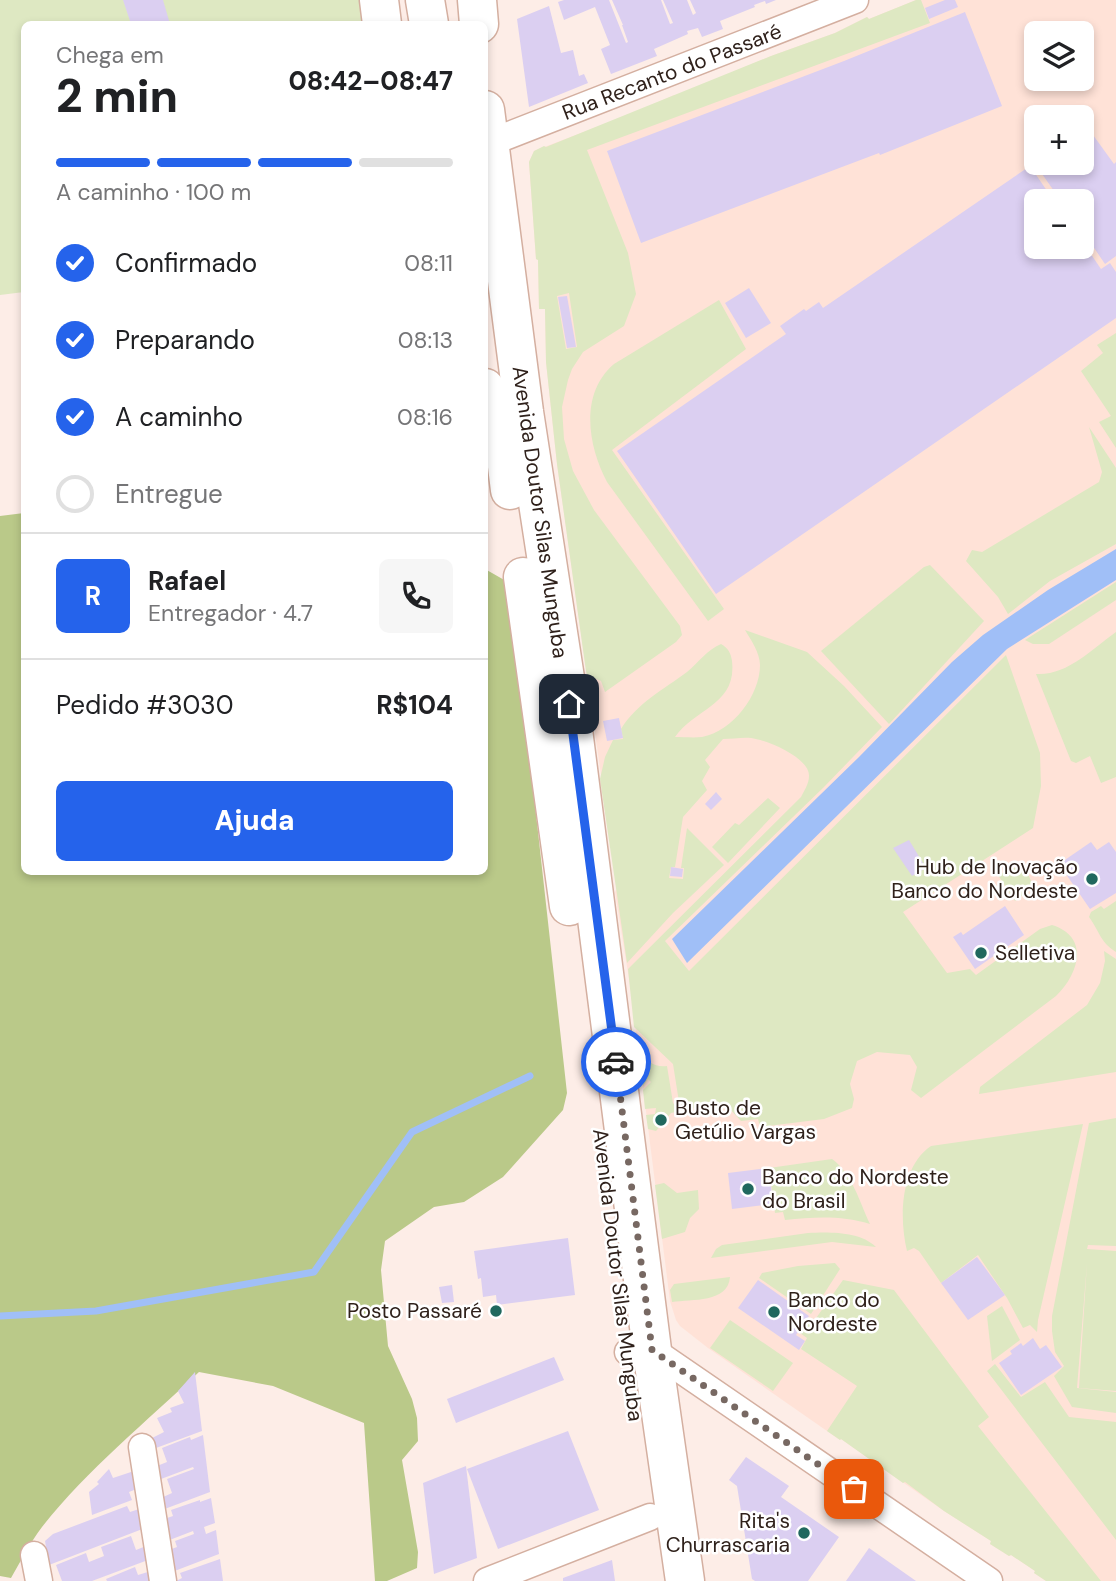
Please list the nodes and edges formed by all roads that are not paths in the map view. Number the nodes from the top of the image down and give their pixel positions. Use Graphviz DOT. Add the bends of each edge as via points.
graph roads {
  1 [pos="379,0"];
  2 [pos="425,0"];
  3 [pos="477,0"];
  4 [pos="855,0"];
  5 [pos="382,21"];
  6 [pos="428,21"];
  7 [pos="479,21"];
  8 [pos="488,127"];
  9 [pos="488,135"];
  10 [pos="488,369"];
  11 [pos="488,397"];
  12 [pos="505,450"];
  13 [pos="597,1008"];
  14 [pos="640,1351"];
  15 [pos="142,1447"];
  16 [pos="650,1517"];
  17 [pos="34,1555"];
  18 [pos="39,1581"];
  19 [pos="163,1581"];
  20 [pos="487,1581"];
  21 [pos="659,1581"];
  22 [pos="685,1581"];
  23 [pos="989,1581"];
  1 -- 5 [label="main road"];
  2 -- 6 [label="main road"];
  3 -- 7 [label="main road"];
  4 -- 8 [label="street, Rua Recanto do Passaré"];
  9 -- 13 [label="main road, Avenida Doutor Silas Munguba" via="524,412 573,730"];
  10 -- 12 [label="main road"];
  11 -- 12 [label="main road, Avenida Doutor Silas Munguba"];
  12 -- 13 [label="main road, Avenida Doutor Silas Munguba"];
  13 -- 14 [label="main road, Avenida Doutor Silas Munguba"];
  14 -- 16 [label="main road, Avenida Doutor Silas Munguba"];
  14 -- 22 [label="main road, Avenida Doutor Silas Munguba"];
  14 -- 23 [label="street"];
  15 -- 19 [label="street"];
  16 -- 20 [label="street"];
  16 -- 21 [label="main road, Avenida Doutor Silas Munguba"];
  17 -- 18 [label="street"];
}
